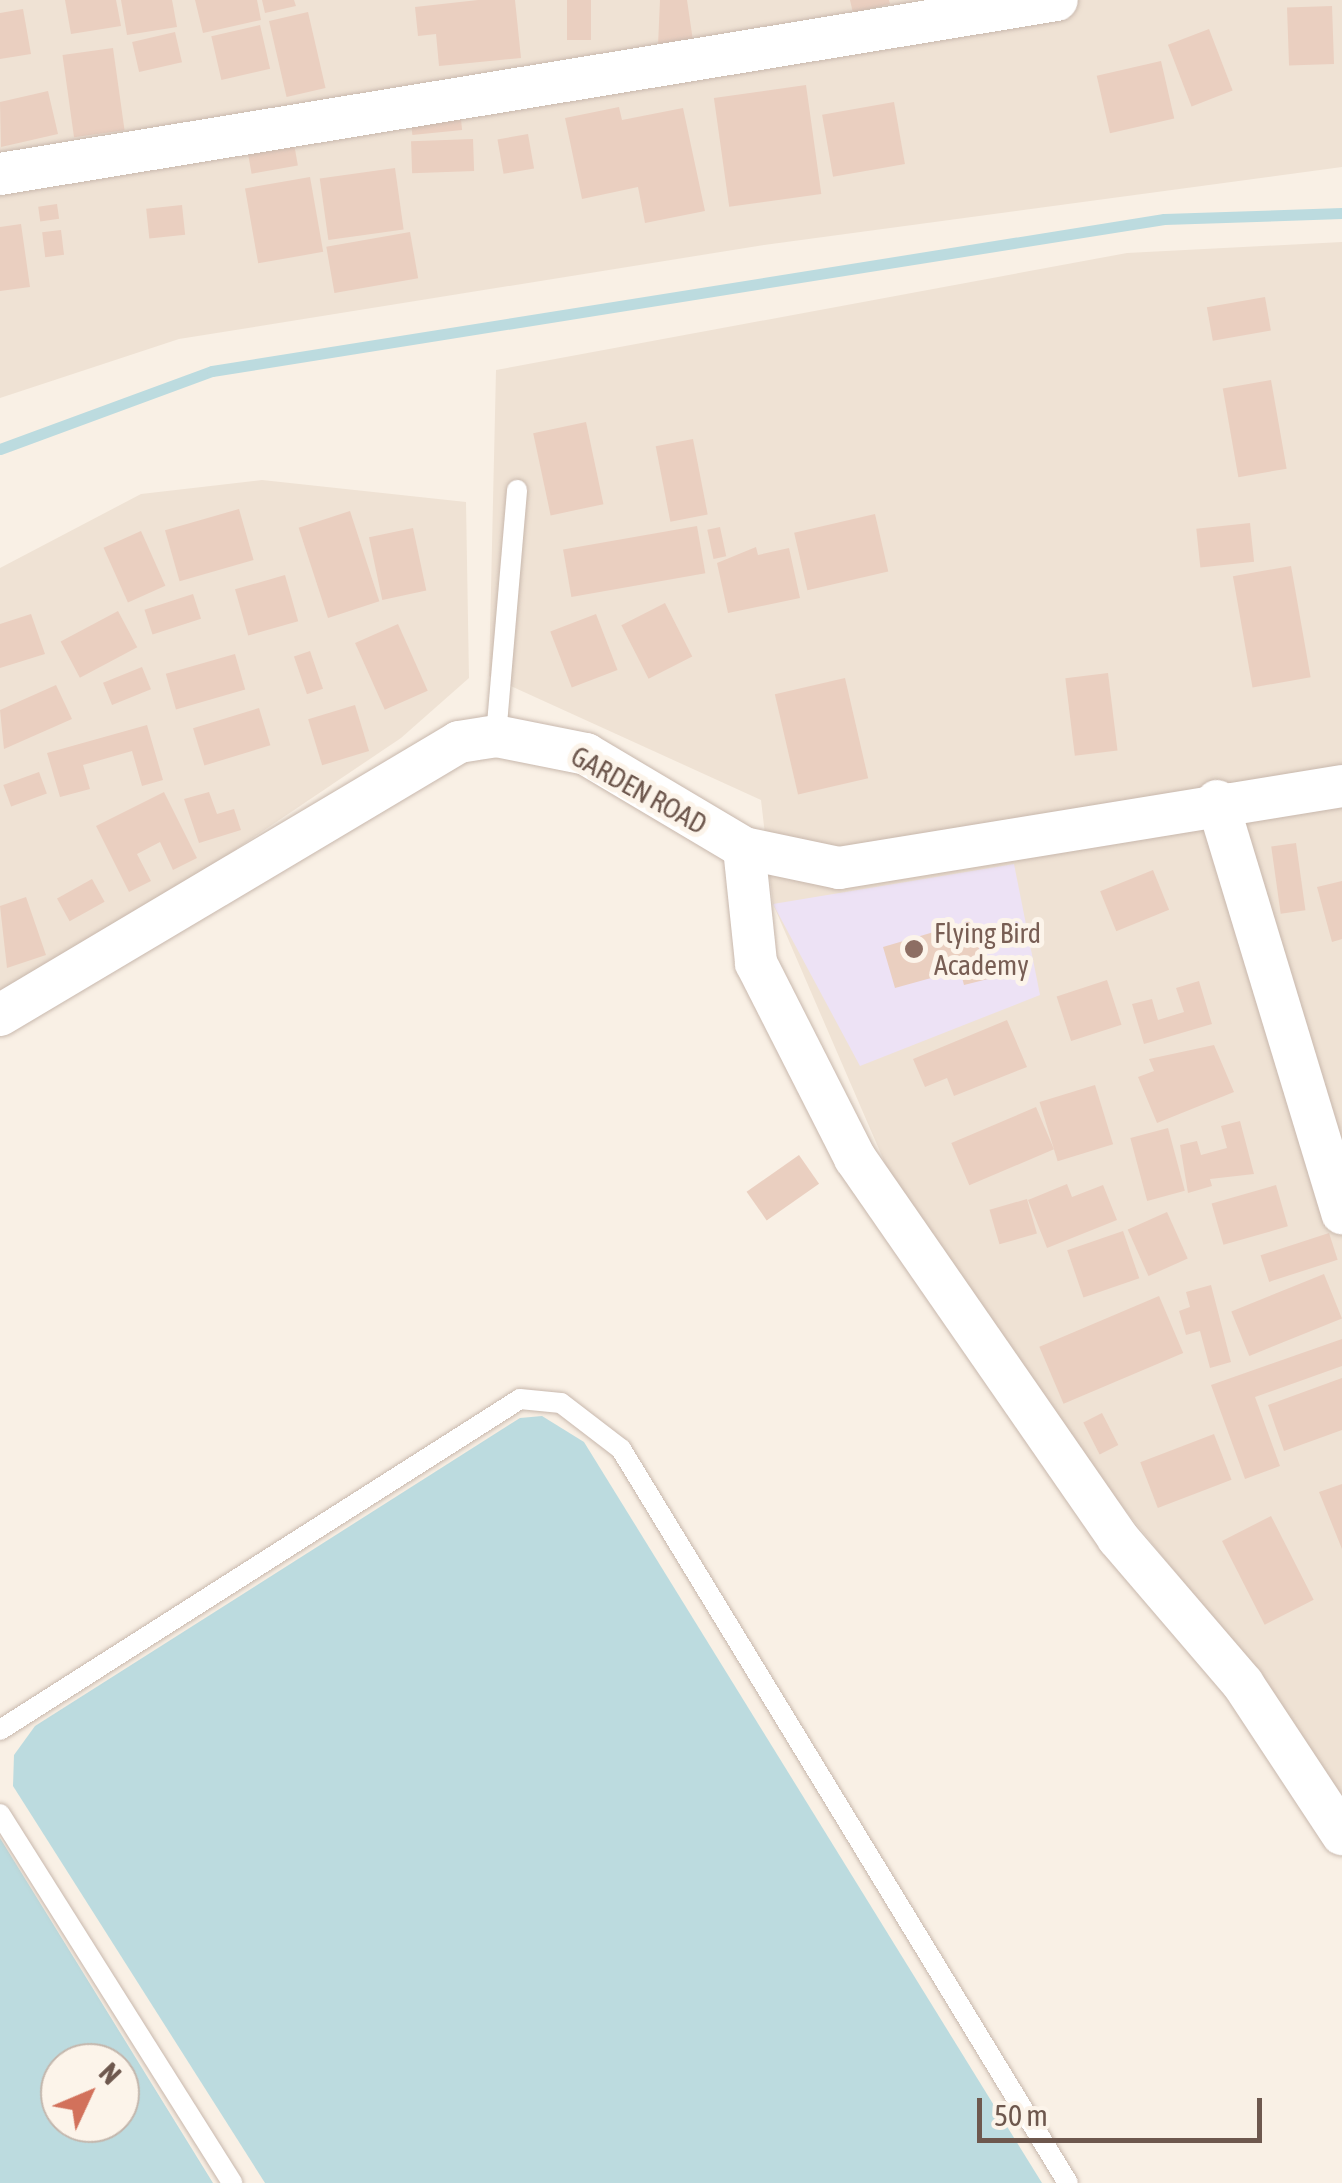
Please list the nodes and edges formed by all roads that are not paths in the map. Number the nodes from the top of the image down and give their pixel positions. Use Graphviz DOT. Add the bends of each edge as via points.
graph roads {
  1 [pos="1057,0"];
  2 [pos="0,174"];
  3 [pos="517,490"];
  4 [pos="496,736"];
  5 [pos="1342,786"];
  6 [pos="1217,800"];
  7 [pos="744,848"];
  8 [pos="0,1015"];
  9 [pos="1342,1213"];
  10 [pos="0,1730"];
  11 [pos="0,1814"];
  12 [pos="1342,1834"];
  13 [pos="232,2183"];
  14 [pos="1068,2183"];
  1 -- 2 [label="street"];
  3 -- 4 [label="lane"];
  4 -- 7 [label="street, GARDEN ROAD" via="586,754"];
  4 -- 8 [label="street, GARDEN ROAD" via="459,742"];
  5 -- 6 [label="street, GARDEN ROAD"];
  6 -- 7 [label="street, GARDEN ROAD" via="839,868"];
  6 -- 9 [label="street"];
  7 -- 12 [label="street" via="756,963 855,1158 1118,1538 1243,1684"];
  10 -- 14 [label="lane" via="520,1399 561,1402 621,1448"];
  11 -- 13 [label="lane"];
}
